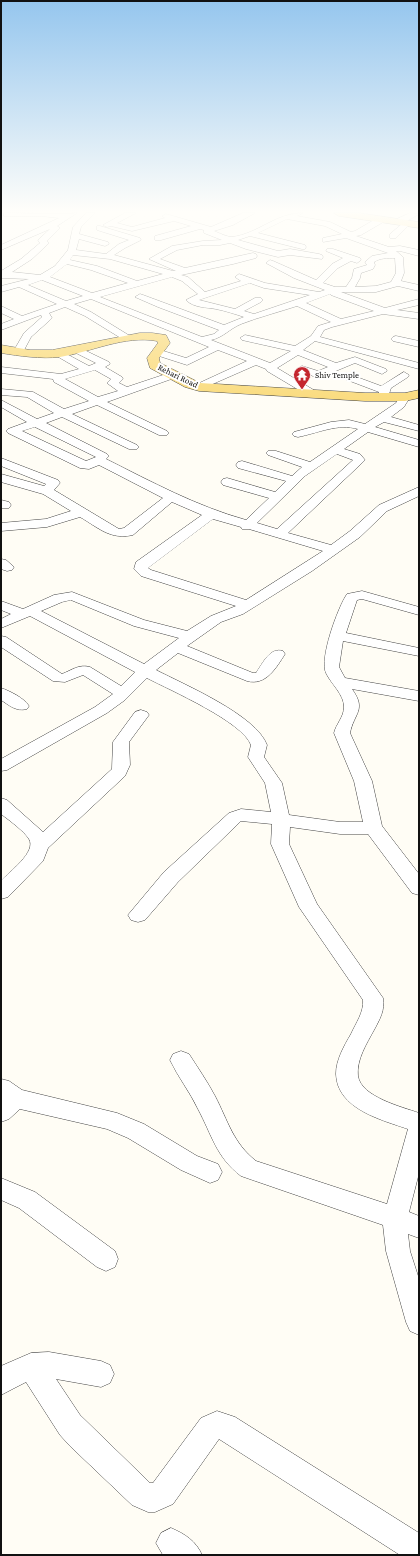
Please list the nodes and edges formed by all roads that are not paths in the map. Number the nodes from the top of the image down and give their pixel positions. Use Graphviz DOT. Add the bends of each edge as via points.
graph roads {
  1 [pos="13,286"];
  2 [pos="23,286"];
  3 [pos="64,286"];
  4 [pos="67,286"];
  5 [pos="132,286"];
  6 [pos="193,286"];
  7 [pos="233,286"];
  8 [pos="267,286"];
  9 [pos="323,286"];
  10 [pos="351,286"];
  11 [pos="387,286"];
  12 [pos="1,289"];
  13 [pos="332,290"];
  14 [pos="349,290"];
  15 [pos="81,292"];
  16 [pos="40,293"];
  17 [pos="204,294"];
  18 [pos="318,294"];
  19 [pos="93,297"];
  20 [pos="54,299"];
  21 [pos="258,300"];
  22 [pos="419,302"];
  23 [pos="298,303"];
  24 [pos="67,304"];
  25 [pos="117,308"];
  26 [pos="1,309"];
  27 [pos="200,309"];
  28 [pos="44,311"];
  29 [pos="236,312"];
  30 [pos="387,312"];
  31 [pos="419,316"];
  32 [pos="254,317"];
  33 [pos="22,319"];
  34 [pos="340,322"];
  35 [pos="242,325"];
  36 [pos="1,327"];
  37 [pos="226,329"];
  38 [pos="316,334"];
  39 [pos="128,338"];
  40 [pos="245,338"];
  41 [pos="396,339"];
  42 [pos="201,340"];
  43 [pos="419,344"];
  44 [pos="216,346"];
  45 [pos="78,350"];
  46 [pos="10,351"];
  47 [pos="298,351"];
  48 [pos="158,352"];
  49 [pos="59,353"];
  50 [pos="419,356"];
  51 [pos="1,359"];
  52 [pos="256,361"];
  53 [pos="338,366"];
  54 [pos="419,366"];
  55 [pos="271,367"];
  56 [pos="92,368"];
  57 [pos="302,369"];
  58 [pos="1,370"];
  59 [pos="382,371"];
  60 [pos="404,374"];
  61 [pos="173,375"];
  62 [pos="346,376"];
  63 [pos="61,377"];
  64 [pos="199,387"];
  65 [pos="126,391"];
  66 [pos="1,392"];
  67 [pos="313,394"];
  68 [pos="384,394"];
  69 [pos="419,394"];
  70 [pos="405,396"];
  71 [pos="97,401"];
  72 [pos="1,402"];
  73 [pos="62,413"];
  74 [pos="388,414"];
  75 [pos="419,418"];
  76 [pos="35,422"];
  77 [pos="1,424"];
  78 [pos="368,428"];
  79 [pos="419,428"];
  80 [pos="6,433"];
  81 [pos="163,433"];
  82 [pos="298,434"];
  83 [pos="419,444"];
  84 [pos="133,448"];
  85 [pos="336,450"];
  86 [pos="272,453"];
  87 [pos="99,460"];
  88 [pos="1,462"];
  89 [pos="242,466"];
  90 [pos="311,466"];
  91 [pos="1,478"];
  92 [pos="294,480"];
  93 [pos="227,482"];
  94 [pos="47,491"];
  95 [pos="419,491"];
  96 [pos="171,496"];
  97 [pos="277,496"];
  98 [pos="82,512"];
  99 [pos="211,514"];
  100 [pos="247,526"];
  101 [pos="1,527"];
  102 [pos="279,534"];
  103 [pos="334,550"];
  104 [pos="1,605"];
  105 [pos="248,605"];
  106 [pos="419,611"];
  107 [pos="26,612"];
  108 [pos="1,624"];
  109 [pos="189,636"];
  110 [pos="338,636"];
  111 [pos="1,640"];
  112 [pos="177,647"];
  113 [pos="419,652"];
  114 [pos="278,654"];
  115 [pos="144,672"];
  116 [pos="340,682"];
  117 [pos="1,693"];
  118 [pos="122,693"];
  119 [pos="419,696"];
  120 [pos="21,706"];
  121 [pos="141,714"];
  122 [pos="1,766"];
  123 [pos="1,804"];
  124 [pos="281,820"];
  125 [pos="374,827"];
  126 [pos="40,845"];
  127 [pos="419,888"];
  128 [pos="1,892"];
  129 [pos="138,915"];
  130 [pos="181,1060"];
  131 [pos="6,1099"];
  132 [pos="419,1122"];
  133 [pos="419,1130"];
  134 [pos="210,1172"];
  135 [pos="411,1186"];
  136 [pos="1,1189"];
  137 [pos="395,1218"];
  138 [pos="419,1227"];
  139 [pos="106,1259"];
  140 [pos="419,1322"];
  141 [pos="32,1366"];
  142 [pos="101,1374"];
  143 [pos="1,1382"];
  144 [pos="419,1550"];
  1 -- 12 [label="street"];
  2 -- 16 [label="street"];
  3 -- 16 [label="street"];
  4 -- 15 [label="street"];
  5 -- 19 [label="street"];
  6 -- 17 [label="street"];
  7 -- 17 [label="street"];
  8 -- 18 [label="street"];
  9 -- 13 [label="street"];
  10 -- 14 [label="street"];
  11 -- 14 [label="street"];
  13 -- 14 [label="street"];
  13 -- 18 [label="street"];
  13 -- 30 [label="street" via="334,293"];
  15 -- 19 [label="street"];
  15 -- 20 [label="street"];
  16 -- 20 [label="street"];
  17 -- 29 [label="street" via="191,300"];
  18 -- 23 [label="street"];
  19 -- 24 [label="street"];
  19 -- 25 [label="street"];
  20 -- 24 [label="street"];
  21 -- 29 [label="street"];
  22 -- 30 [label="street"];
  23 -- 32 [label="street"];
  23 -- 34 [label="street"];
  24 -- 28 [label="street"];
  24 -- 39 [label="street"];
  25 -- 37 [label="street" via="142,298"];
  25 -- 42 [label="street"];
  26 -- 33 [label="street"];
  27 -- 35 [label="street"];
  28 -- 33 [label="street"];
  28 -- 46 [label="street" via="47,318"];
  29 -- 32 [label="street"];
  30 -- 31 [label="street"];
  30 -- 34 [label="street"];
  32 -- 35 [label="street"];
  33 -- 36 [label="street"];
  34 -- 38 [label="street"];
  35 -- 37 [label="street"];
  35 -- 44 [label="street"];
  37 -- 42 [label="street" via="215,337"];
  38 -- 47 [label="street"];
  38 -- 50 [label="street"];
  38 -- 54 [label="street"];
  39 -- 45 [label="main road, Rehari Road"];
  39 -- 48 [label="main road, Rehari Road" via="162,338 164,343"];
  40 -- 47 [label="street"];
  41 -- 43 [label="street"];
  42 -- 44 [label="street"];
  44 -- 48 [label="street" via="187,362"];
  44 -- 52 [label="street"];
  45 -- 49 [label="main road, Rehari Road"];
  45 -- 56 [label="street" via="105,363"];
  46 -- 49 [label="main road, Rehari Road"];
  46 -- 51 [label="street"];
  47 -- 53 [label="street"];
  47 -- 55 [label="street"];
  48 -- 61 [label="main road, Rehari Road" via="152,358 154,364"];
  49 -- 56 [label="street"];
  52 -- 55 [label="street"];
  52 -- 64 [label="street"];
  53 -- 57 [label="street" via="319,375"];
  53 -- 59 [label="street" via="355,360"];
  55 -- 67 [label="street" via="272,371"];
  56 -- 63 [label="street"];
  56 -- 65 [label="street" via="118,379 112,383"];
  58 -- 63 [label="street"];
  60 -- 68 [label="street" via="389,383"];
  61 -- 64 [label="main road, Rehari Road"];
  61 -- 65 [label="street"];
  62 -- 68 [label="street"];
  63 -- 71 [label="street" via="58,378 60,381"];
  64 -- 67 [label="main road, Rehari Road"];
  65 -- 71 [label="street"];
  66 -- 73 [label="street" via="27,394"];
  67 -- 68 [label="main road, Rehari Road"];
  68 -- 70 [label="main road, Rehari Road"];
  69 -- 70 [label="main road, Rehari Road"];
  70 -- 74 [label="street" via="400,405"];
  71 -- 73 [label="street"];
  71 -- 81 [label="street"];
  72 -- 76 [label="street"];
  73 -- 76 [label="street"];
  73 -- 84 [label="street"];
  74 -- 75 [label="street"];
  74 -- 78 [label="street"];
  74 -- 79 [label="street"];
  76 -- 80 [label="street"];
  76 -- 87 [label="street" via="103,456"];
  77 -- 80 [label="street"];
  78 -- 82 [label="street" via="343,423"];
  78 -- 83 [label="street"];
  78 -- 85 [label="street"];
  80 -- 87 [label="street" via="84,465"];
  85 -- 90 [label="street"];
  85 -- 102 [label="street" via="356,456 359,460"];
  86 -- 90 [label="street"];
  87 -- 96 [label="street"];
  88 -- 94 [label="street" via="54,483"];
  89 -- 92 [label="street"];
  90 -- 92 [label="street"];
  91 -- 94 [label="street"];
  92 -- 97 [label="street"];
  93 -- 97 [label="street"];
  94 -- 98 [label="street"];
  95 -- 103 [label="street" via="383,508"];
  96 -- 98 [label="street" via="124,533 113,532"];
  96 -- 99 [label="street"];
  97 -- 100 [label="street"];
  98 -- 101 [label="street" via="47,523"];
  99 -- 100 [label="street"];
  99 -- 105 [label="street" via="141,565 141,569 146,573"];
  100 -- 102 [label="street"];
  102 -- 103 [label="street"];
  103 -- 105 [label="street"];
  104 -- 107 [label="street"];
  105 -- 109 [label="street" via="206,624"];
  106 -- 110 [label="street" via="357,595 349,601"];
  107 -- 108 [label="street"];
  107 -- 109 [label="street" via="65,596 76,597 139,623"];
  107 -- 115 [label="street"];
  109 -- 112 [label="street"];
  110 -- 113 [label="street"];
  110 -- 116 [label="street" via="330,661"];
  111 -- 118 [label="street" via="58,678 66,678 85,670"];
  112 -- 114 [label="street" via="252,678 261,676"];
  112 -- 115 [label="street"];
  115 -- 118 [label="street"];
  115 -- 124 [label="street" via="216,708 255,736 259,748 256,757 273,783"];
  116 -- 119 [label="street"];
  116 -- 125 [label="street" via="352,708 342,732 363,781"];
  117 -- 120 [label="street"];
  118 -- 122 [label="street" via="101,710"];
  121 -- 126 [label="street" via="122,742 122,766 119,772"];
  123 -- 126 [label="street" via="37,836"];
  124 -- 125 [label="street" via="350,830"];
  124 -- 129 [label="street" via="251,815 235,817 171,877"];
  124 -- 132 [label="street" via="280,844 309,907 373,998 373,1010 349,1060 349,1084 361,1099"];
  125 -- 127 [label="street"];
  126 -- 128 [label="street" via="37,856"];
  130 -- 137 [label="street" via="207,1102 224,1143 237,1161 249,1169"];
  131 -- 134 [label="street" via="110,1120 136,1131 189,1163"];
  133 -- 135 [label="street"];
  135 -- 137 [label="street"];
  136 -- 139 [label="street" via="27,1200"];
  137 -- 138 [label="street"];
  137 -- 140 [label="street" via="398,1251"];
  141 -- 142 [label="street" via="44,1364"];
  141 -- 143 [label="street" via="13,1373"];
  141 -- 144 [label="street" via="70,1425 142,1495 155,1498 163,1494 207,1432 218,1424 226,1426"];
}
